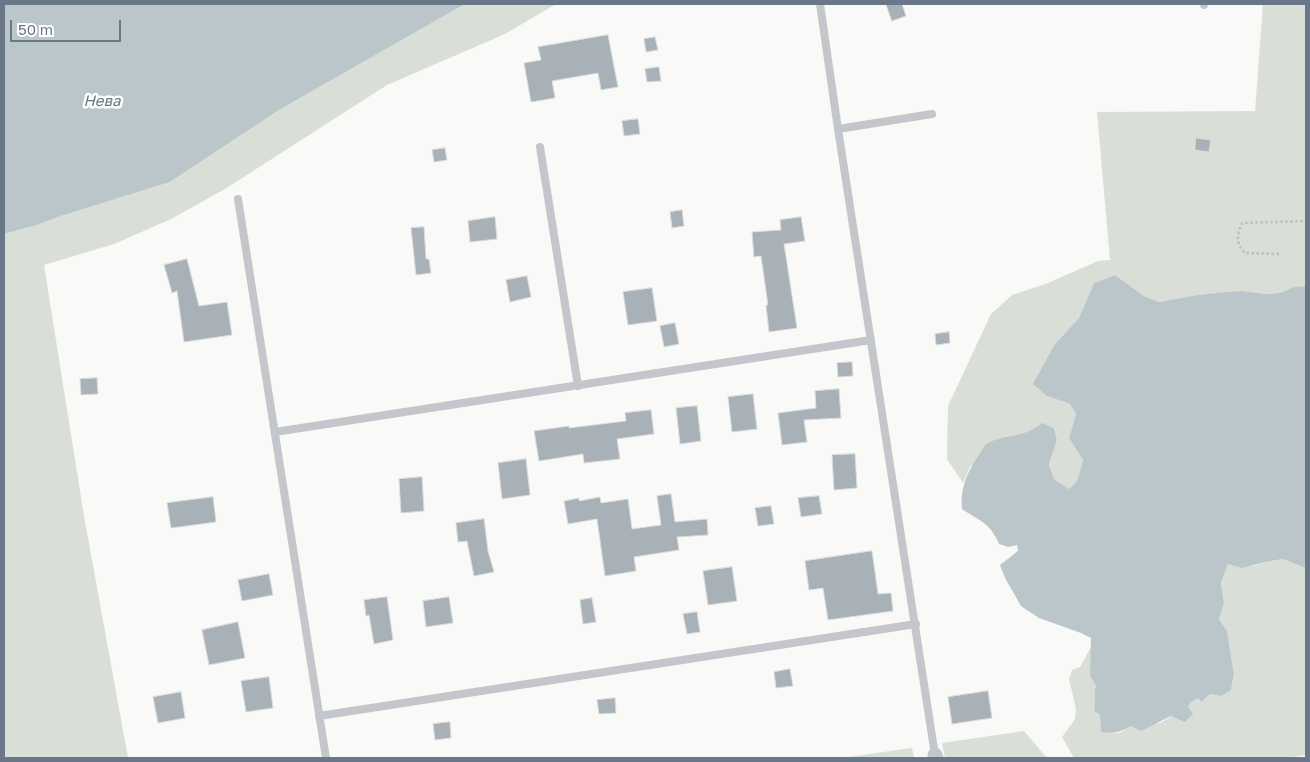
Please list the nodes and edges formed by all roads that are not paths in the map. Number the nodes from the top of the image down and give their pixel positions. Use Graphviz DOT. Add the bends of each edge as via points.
graph roads {
  1 [pos="823,5"];
  2 [pos="932,114"];
  3 [pos="838,129"];
  4 [pos="540,147"];
  5 [pos="238,199"];
  6 [pos="871,340"];
  7 [pos="578,386"];
  8 [pos="275,432"];
  9 [pos="916,624"];
  10 [pos="319,716"];
  11 [pos="936,757"];
  12 [pos="326,758"];
  1 -- 3 [label="lane"];
  2 -- 3 [label="lane"];
  3 -- 6 [label="lane"];
  4 -- 7 [label="lane"];
  5 -- 8 [label="lane"];
  6 -- 7 [label="lane"];
  6 -- 9 [label="lane"];
  7 -- 8 [label="lane"];
  8 -- 10 [label="lane"];
  9 -- 10 [label="lane"];
  9 -- 11 [label="lane"];
  10 -- 12 [label="lane"];
}
